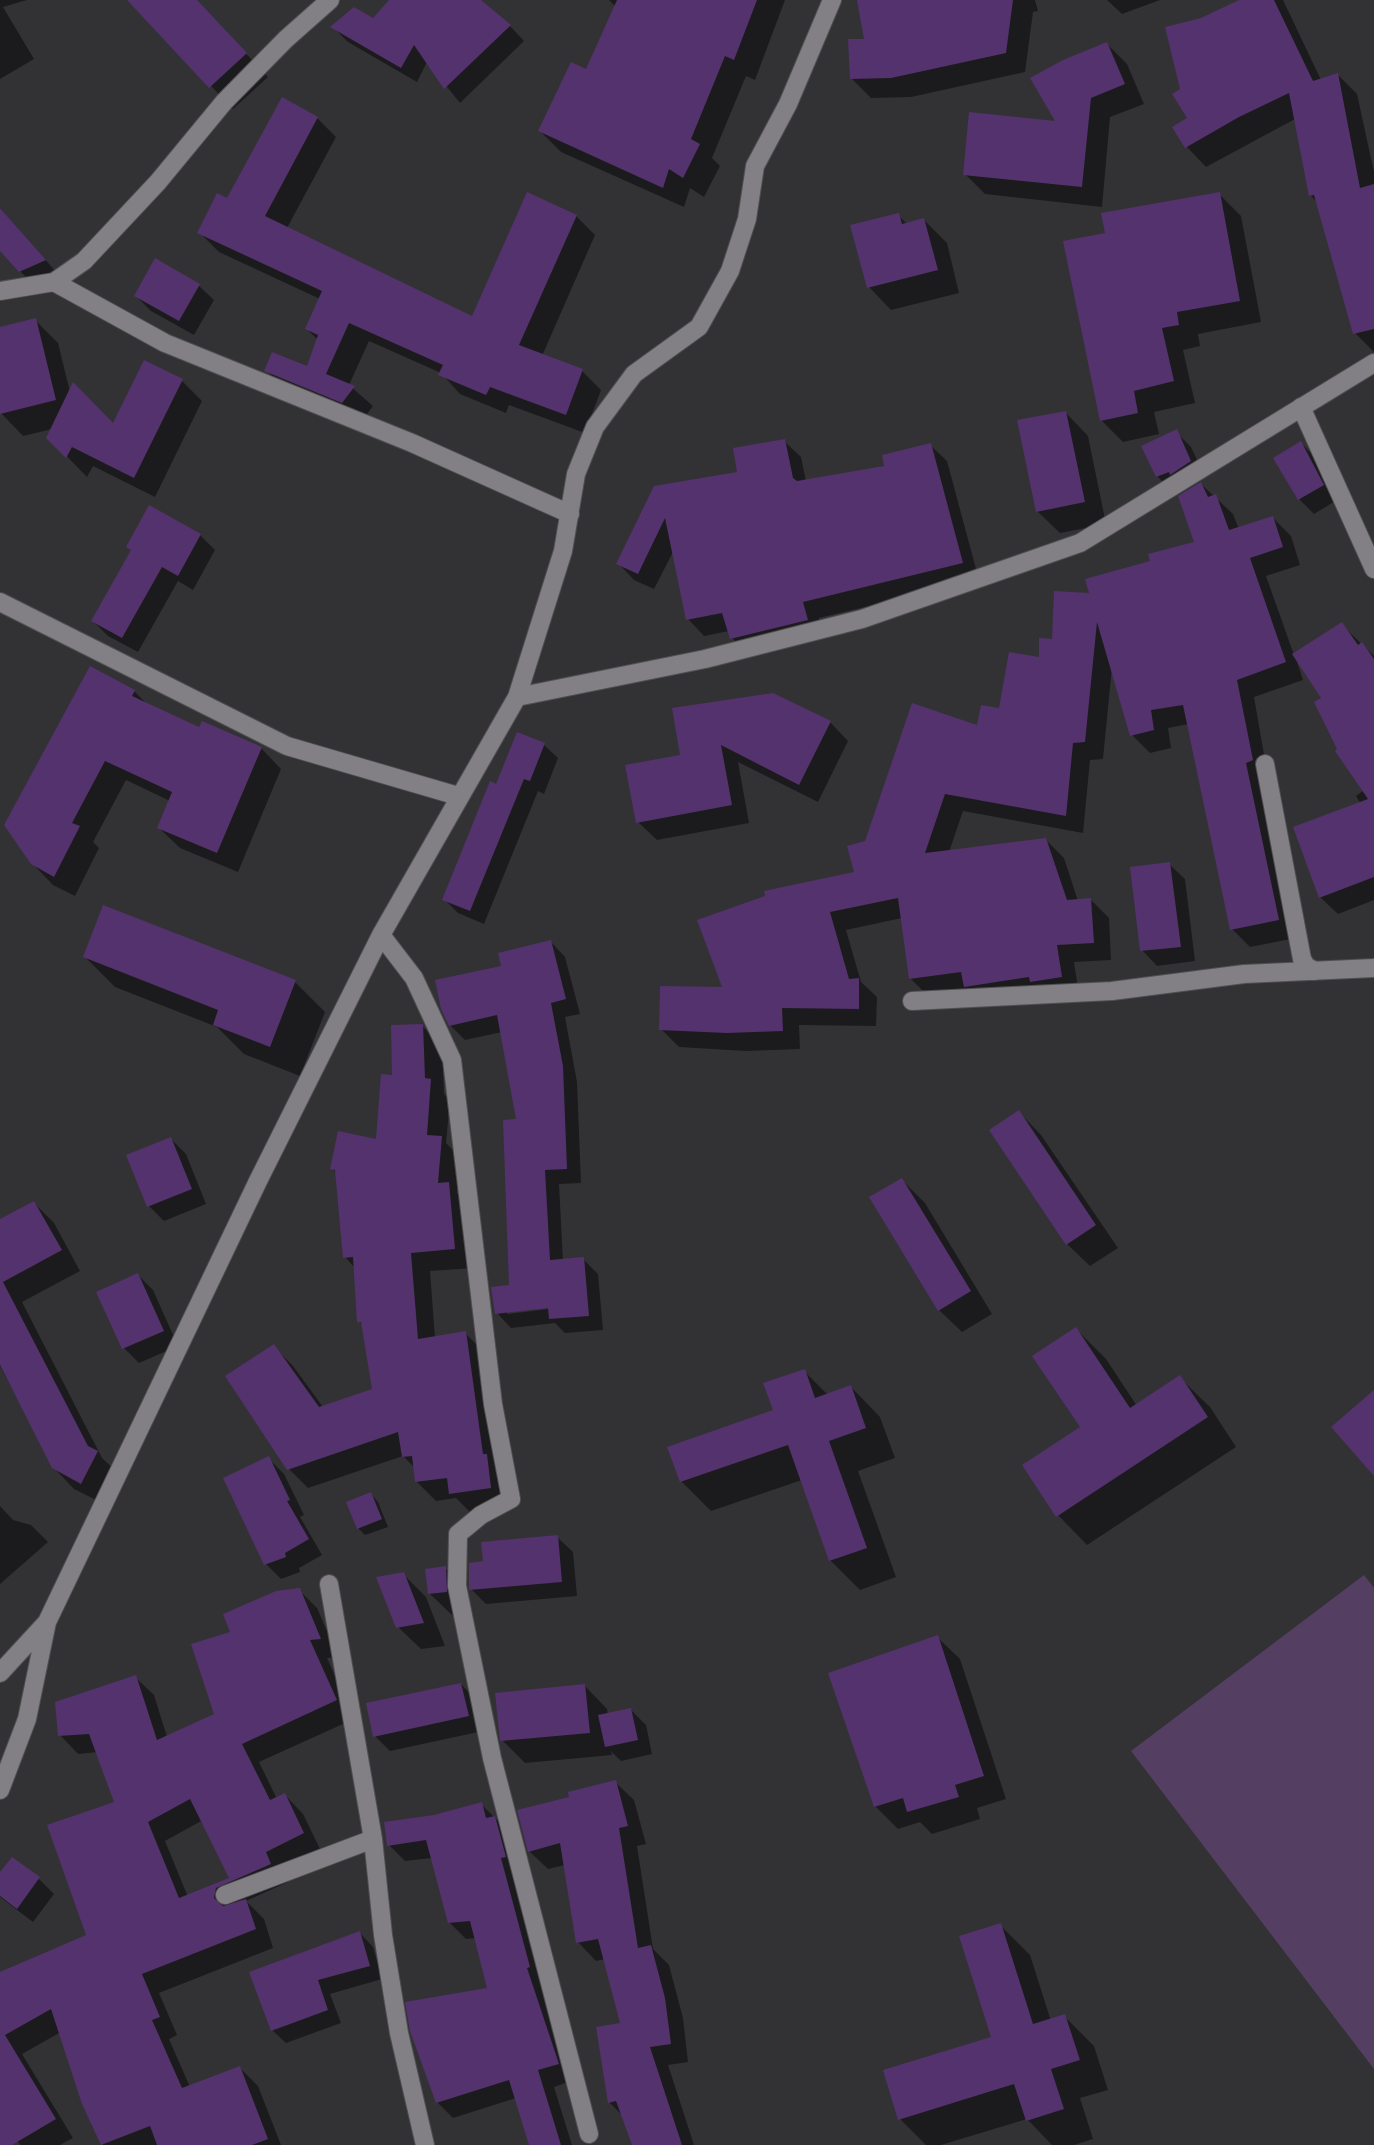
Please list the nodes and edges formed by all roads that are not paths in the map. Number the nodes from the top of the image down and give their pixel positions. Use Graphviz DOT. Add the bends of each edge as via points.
graph roads {
  1 [pos="330,0"];
  2 [pos="832,0"];
  3 [pos="54,282"];
  4 [pos="0,291"];
  5 [pos="1374,363"];
  6 [pos="1301,408"];
  7 [pos="569,514"];
  8 [pos="1374,569"];
  9 [pos="0,602"];
  10 [pos="517,697"];
  11 [pos="1265,764"];
  12 [pos="458,796"];
  13 [pos="381,935"];
  14 [pos="1374,968"];
  15 [pos="1315,971"];
  16 [pos="912,1001"];
  17 [pos="329,1584"];
  18 [pos="47,1622"];
  19 [pos="0,1673"];
  20 [pos="0,1790"];
  21 [pos="373,1839"];
  22 [pos="225,1895"];
  23 [pos="589,2134"];
  24 [pos="425,2145"];
  1 -- 3 [label="street" via="224,102 84,261"];
  2 -- 7 [label="street" via="788,104 755,166 747,219 730,271 699,327 634,373 595,427 576,474"];
  3 -- 4 [label="street"];
  3 -- 7 [label="street" via="165,343 412,443"];
  5 -- 6 [label="street"];
  6 -- 8 [label="street"];
  6 -- 10 [label="street" via="1080,543 862,620 705,659"];
  7 -- 10 [label="street" via="564,551"];
  9 -- 12 [label="street" via="288,746"];
  10 -- 12 [label="street"];
  11 -- 15 [label="street" via="1302,959"];
  12 -- 13 [label="street"];
  13 -- 18 [label="street"];
  13 -- 23 [label="street" via="414,978 452,1060 491,1390 511,1499 458,1534 457,1586 492,1758"];
  14 -- 15 [label="street"];
  15 -- 16 [label="street" via="1244,974 1112,990"];
  17 -- 21 [label="street"];
  18 -- 19 [label="street"];
  18 -- 20 [label="street" via="27,1719"];
  21 -- 22 [label="street"];
  21 -- 24 [label="street" via="399,2033"];
}
